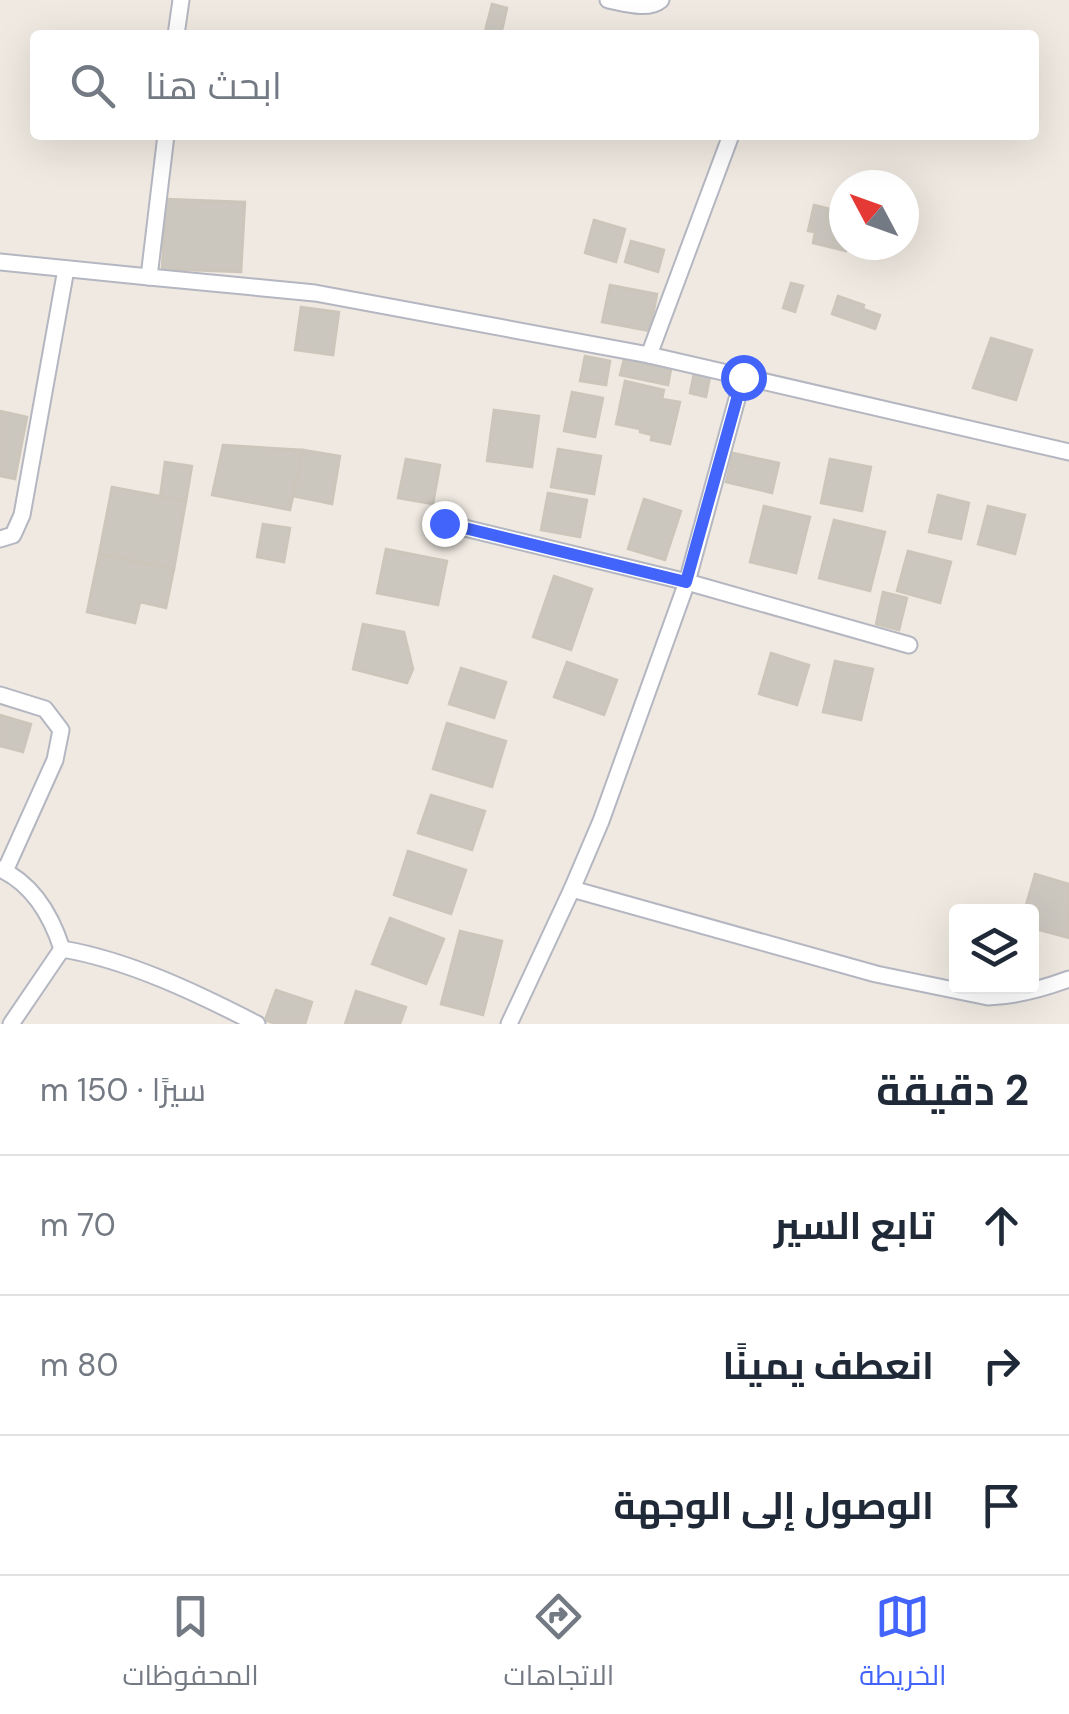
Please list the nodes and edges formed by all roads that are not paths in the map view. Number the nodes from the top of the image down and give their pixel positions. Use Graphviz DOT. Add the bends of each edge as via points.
graph roads {
  1 [pos="180,0"];
  2 [pos="608,0"];
  3 [pos="660,0"];
  4 [pos="177,30"];
  5 [pos="165,140"];
  6 [pos="729,140"];
  7 [pos="0,262"];
  8 [pos="66,269"];
  9 [pos="150,278"];
  10 [pos="649,355"];
  11 [pos="743,377"];
  12 [pos="1069,452"];
  13 [pos="444,523"];
  14 [pos="0,539"];
  15 [pos="686,582"];
  16 [pos="909,645"];
  17 [pos="0,695"];
  18 [pos="3,870"];
  19 [pos="572,889"];
  20 [pos="62,949"];
  21 [pos="1069,979"];
  22 [pos="11,1024"];
  23 [pos="257,1024"];
  24 [pos="509,1024"];
  1 -- 4 [label="street"];
  2 -- 3 [label="street" via="649,6"];
  5 -- 9 [label="street"];
  6 -- 10 [label="street"];
  7 -- 8 [label="street"];
  8 -- 9 [label="street"];
  8 -- 14 [label="street" via="22,515 13,535"];
  9 -- 10 [label="street" via="315,293"];
  10 -- 11 [label="street"];
  11 -- 12 [label="street"];
  11 -- 15 [label="street"];
  13 -- 15 [label="street"];
  15 -- 16 [label="street"];
  15 -- 19 [label="street"];
  17 -- 18 [label="street" via="45,709 61,730 55,760"];
  18 -- 20 [label="street" via="36,897"];
  19 -- 21 [label="street" via="876,974 988,997"];
  19 -- 24 [label="street"];
  20 -- 22 [label="street"];
  20 -- 23 [label="street" via="140,971"];
}
